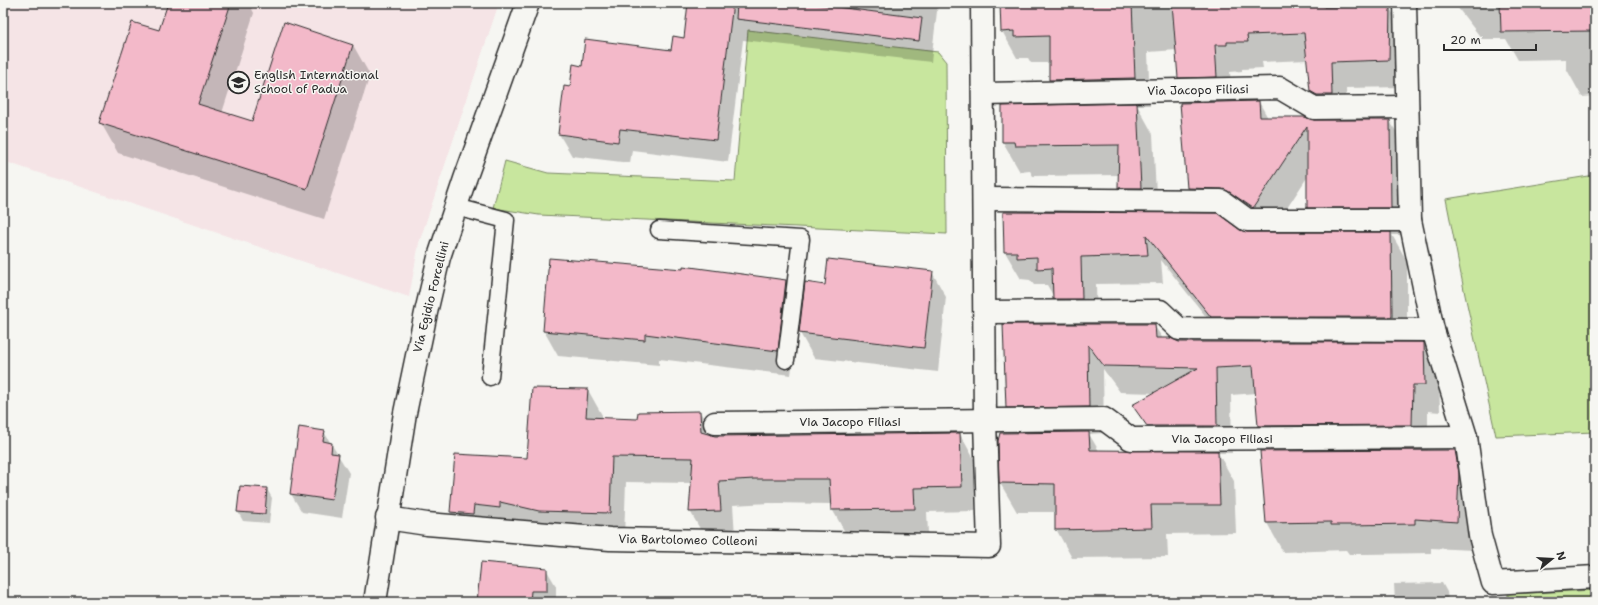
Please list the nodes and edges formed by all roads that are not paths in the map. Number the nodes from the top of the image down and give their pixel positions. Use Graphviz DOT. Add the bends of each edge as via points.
graph roads {
  1 [pos="528,3"];
  2 [pos="982,3"];
  3 [pos="1405,3"];
  4 [pos="984,94"];
  5 [pos="1406,107"];
  6 [pos="984,199"];
  7 [pos="456,207"];
  8 [pos="1410,220"];
  9 [pos="659,230"];
  10 [pos="985,312"];
  11 [pos="1433,330"];
  12 [pos="786,360"];
  13 [pos="490,377"];
  14 [pos="985,421"];
  15 [pos="715,423"];
  16 [pos="1466,437"];
  17 [pos="387,518"];
  18 [pos="1595,577"];
  19 [pos="375,602"];
  1 -- 7 [label="street, Via Egidio Forcellini"];
  2 -- 4 [label="street"];
  3 -- 5 [label="street"];
  4 -- 5 [label="street, Via Jacopo Filiasi" via="1280,88 1314,108"];
  4 -- 6 [label="street"];
  5 -- 8 [label="street"];
  6 -- 8 [label="street" via="1222,201 1247,220"];
  6 -- 10 [label="street"];
  7 -- 13 [label="lane" via="506,220"];
  7 -- 17 [label="street, Via Egidio Forcellini" via="439,257 427,308 404,413"];
  8 -- 11 [label="street"];
  9 -- 12 [label="lane" via="801,239"];
  10 -- 11 [label="street" via="1160,311 1179,329"];
  10 -- 14 [label="street"];
  11 -- 16 [label="street"];
  14 -- 15 [label="street, Via Jacopo Filiasi"];
  14 -- 16 [label="street, Via Jacopo Filiasi" via="1104,419 1131,439"];
  14 -- 17 [label="street, Via Bartolomeo Colleoni" via="989,546 610,539 427,524"];
  16 -- 18 [label="street" via="1484,553 1493,582"];
  17 -- 19 [label="street, Via Egidio Forcellini"];
}
